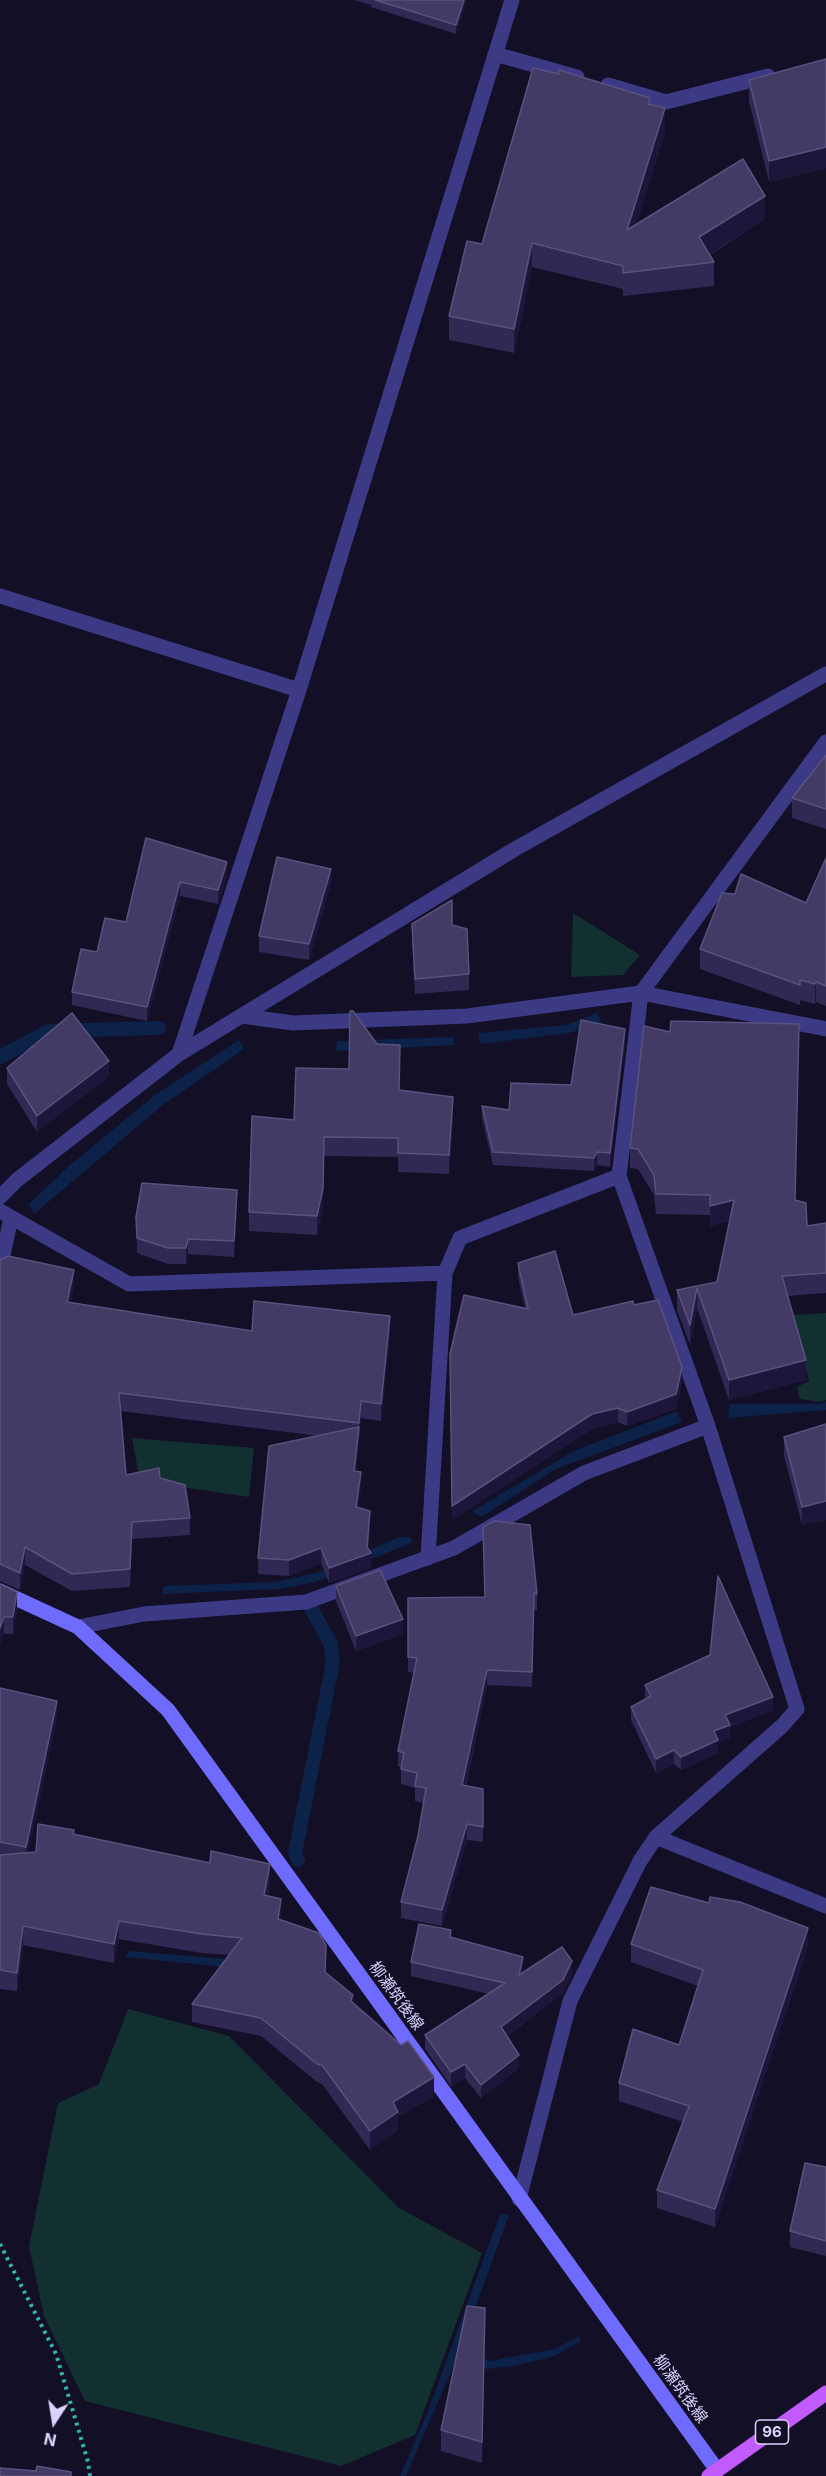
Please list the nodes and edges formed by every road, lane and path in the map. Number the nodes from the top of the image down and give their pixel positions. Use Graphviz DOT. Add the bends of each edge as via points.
graph roads {
  1 [pos="512,0"];
  2 [pos="495,54"];
  3 [pos="780,72"];
  4 [pos="0,596"];
  5 [pos="826,674"];
  6 [pos="300,690"];
  7 [pos="826,742"];
  8 [pos="641,993"];
  9 [pos="242,1016"];
  10 [pos="826,1029"];
  11 [pos="179,1054"];
  12 [pos="619,1176"];
  13 [pos="0,1197"];
  14 [pos="6,1214"];
  15 [pos="0,1268"];
  16 [pos="445,1274"];
  17 [pos="708,1426"];
  18 [pos="428,1558"];
  19 [pos="0,1591"];
  20 [pos="78,1627"];
  21 [pos="656,1837"];
  22 [pos="826,1906"];
  23 [pos="519,2199"];
  24 [pos="0,2244"];
  25 [pos="826,2393"];
  26 [pos="716,2474"];
  27 [pos="90,2476"];
  1 -- 2 [label="street"];
  2 -- 3 [label="street" via="666,102"];
  2 -- 6 [label="street"];
  4 -- 6 [label="street"];
  5 -- 9 [label="street" via="515,849"];
  6 -- 11 [label="street"];
  7 -- 8 [label="street"];
  8 -- 9 [label="street" via="467,1016 293,1023"];
  8 -- 10 [label="street"];
  8 -- 12 [label="street"];
  9 -- 11 [label="street"];
  11 -- 13 [label="street"];
  12 -- 16 [label="street" via="460,1238"];
  12 -- 17 [label="street"];
  14 -- 15 [label="street"];
  14 -- 16 [label="street" via="129,1284"];
  16 -- 18 [label="street"];
  17 -- 18 [label="street" via="584,1473 454,1548"];
  17 -- 21 [label="street" via="797,1710"];
  18 -- 20 [label="street" via="306,1602 144,1614"];
  19 -- 20 [label="main road, 柳瀬筑後線"];
  20 -- 23 [label="main road, 柳瀬筑後線" via="168,1710"];
  21 -- 22 [label="street"];
  21 -- 23 [label="street" via="640,1861 570,2001"];
  23 -- 26 [label="main road, 柳瀬筑後線"];
  24 -- 27 [label="path" via="56,2354"];
  25 -- 26 [label="main road, 96"];
}
